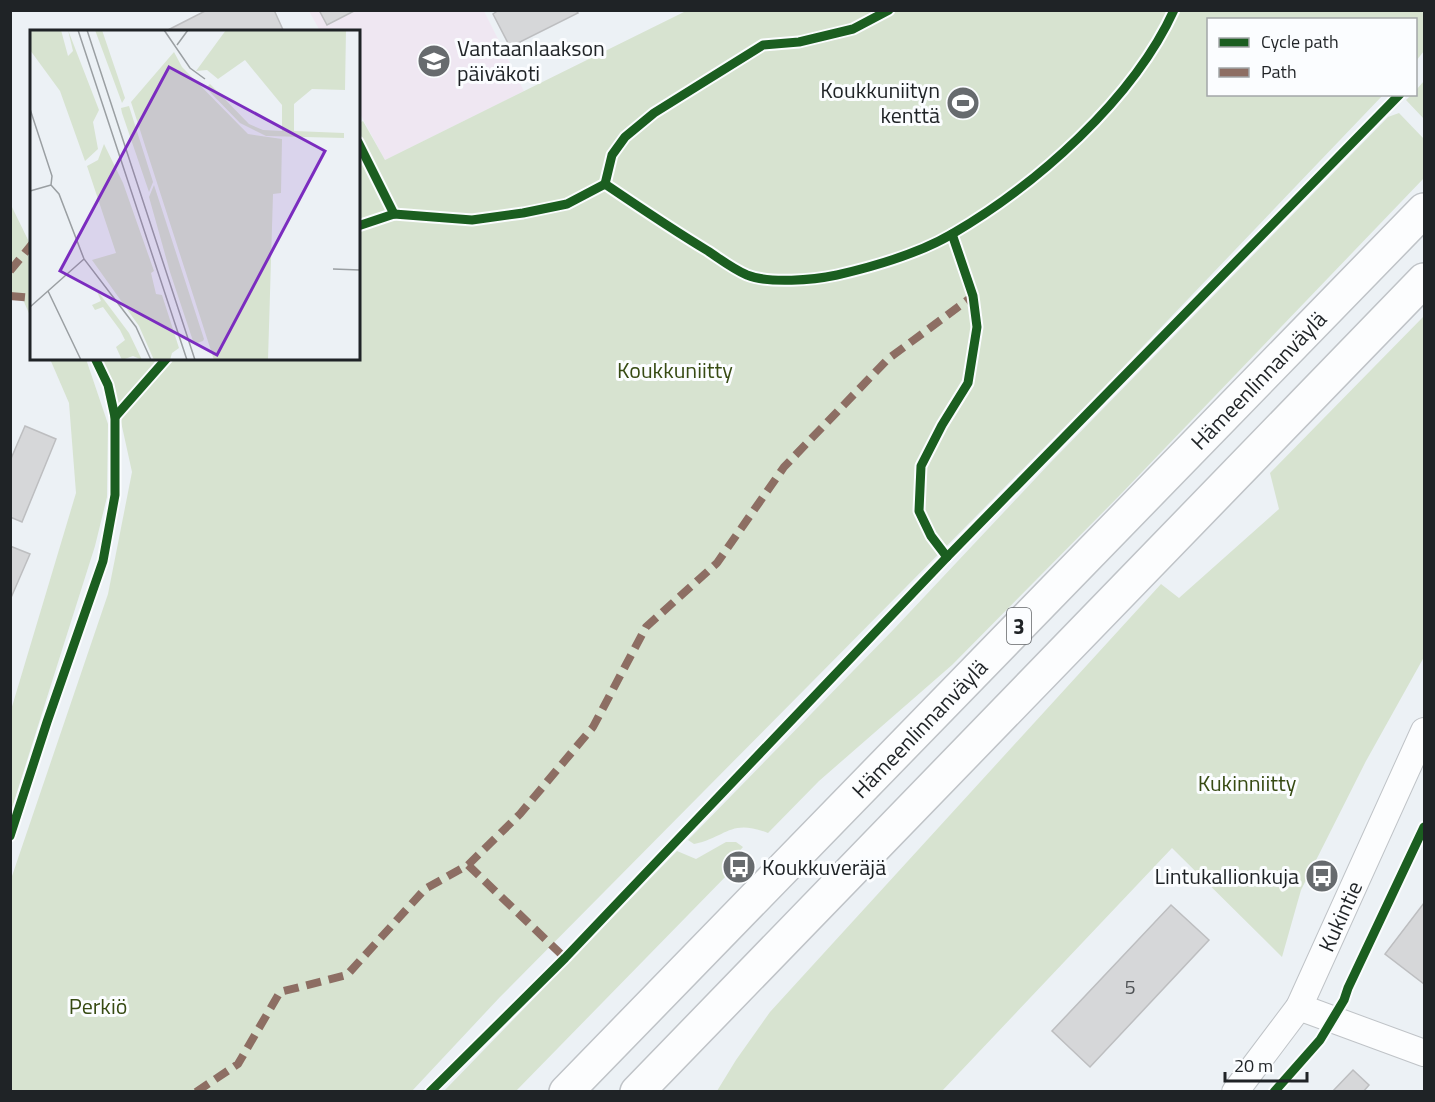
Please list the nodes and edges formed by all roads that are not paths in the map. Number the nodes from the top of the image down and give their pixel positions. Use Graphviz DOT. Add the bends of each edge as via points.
graph roads {
  1 [pos="1425,210"];
  2 [pos="1425,280"];
  3 [pos="1425,731"];
  4 [pos="1299,1007"];
  5 [pos="1425,1053"];
  6 [pos="566,1092"];
  7 [pos="637,1092"];
  8 [pos="1235,1092"];
  1 -- 6 [label="highway, Hämeenlinnanväylä / 3"];
  2 -- 7 [label="highway, 3"];
  3 -- 4 [label="street, Kukintie"];
  4 -- 5 [label="street"];
  4 -- 8 [label="street, Kukintie"];
}
